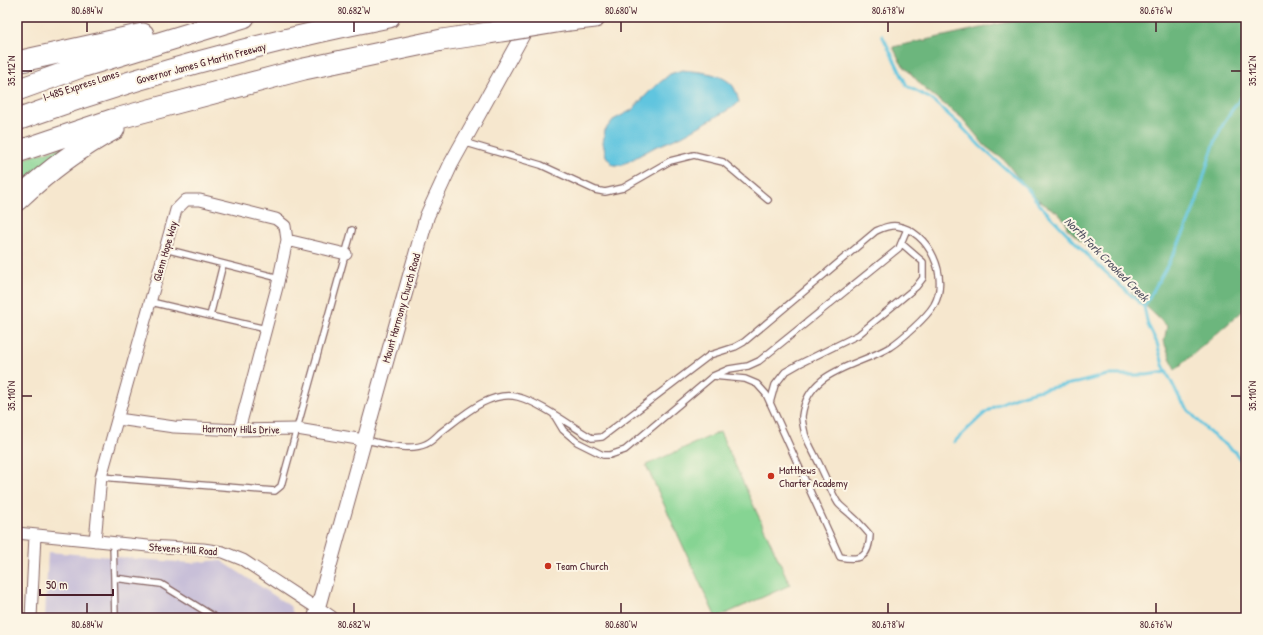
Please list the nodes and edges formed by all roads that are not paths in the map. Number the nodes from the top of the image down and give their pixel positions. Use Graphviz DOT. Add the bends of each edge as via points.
graph roads {
  1 [pos="205,17"];
  2 [pos="244,17"];
  3 [pos="356,17"];
  4 [pos="389,17"];
  5 [pos="532,17"];
  6 [pos="595,17"];
  7 [pos="150,33"];
  8 [pos="17,62"];
  9 [pos="17,76"];
  10 [pos="17,90"];
  11 [pos="170,105"];
  12 [pos="17,107"];
  13 [pos="17,120"];
  14 [pos="463,142"];
  15 [pos="17,152"];
  16 [pos="17,200"];
  17 [pos="768,200"];
  18 [pos="907,229"];
  19 [pos="352,230"];
  20 [pos="287,240"];
  21 [pos="901,243"];
  22 [pos="165,250"];
  23 [pos="346,254"];
  24 [pos="222,264"];
  25 [pos="279,278"];
  26 [pos="150,302"];
  27 [pos="210,316"];
  28 [pos="266,330"];
  29 [pos="713,376"];
  30 [pos="770,403"];
  31 [pos="554,415"];
  32 [pos="118,419"];
  33 [pos="297,429"];
  34 [pos="239,430"];
  35 [pos="364,440"];
  36 [pos="101,477"];
  37 [pos="17,533"];
  38 [pos="35,535"];
  39 [pos="95,541"];
  40 [pos="114,543"];
  41 [pos="114,578"];
  42 [pos="204,611"];
  43 [pos="316,614"];
  44 [pos="31,618"];
  45 [pos="115,618"];
  46 [pos="204,618"];
  47 [pos="216,618"];
  48 [pos="330,618"];
  1 -- 7 [label="highway"];
  2 -- 10 [label="highway, I-485 Express Lanes" via="81,67"];
  3 -- 12 [label="highway, I-485 Express Lanes" via="267,34 147,63 52,93"];
  4 -- 13 [label="highway, Governor James G Martin Freeway" via="294,38 161,73"];
  5 -- 14 [label="street, Mount Harmony Church Road"];
  6 -- 11 [label="highway, bridge" via="442,40 304,68"];
  7 -- 8 [label="highway"];
  7 -- 9 [label="highway" via="78,54"];
  11 -- 15 [label="highway" via="106,122"];
  11 -- 16 [label="highway" via="126,123 77,150"];
  14 -- 17 [label="lane" via="541,165 595,190 605,192 623,188 670,161 694,154 723,162"];
  14 -- 35 [label="street, Mount Harmony Church Road" via="427,216"];
  18 -- 21 [label="lane"];
  18 -- 30 [label="lane" via="918,235 936,262 939,272 934,305 917,324 890,347 835,371 815,385 806,401 802,418 806,435 838,503 870,535 870,545 862,557 840,557"];
  18 -- 31 [label="lane" via="892,226 876,231 744,342 710,355 602,437 592,438"];
  19 -- 23 [label="lane"];
  20 -- 22 [label="street, Glenn Hope Way" via="285,226 276,219 200,200 186,200 176,210"];
  20 -- 23 [label="street"];
  20 -- 25 [label="street"];
  21 -- 29 [label="lane" via="899,248 759,361"];
  21 -- 30 [label="lane" via="923,262 923,278 916,287 858,336 785,372 775,385"];
  22 -- 24 [label="lane"];
  22 -- 26 [label="street, Glenn Hope Way"];
  23 -- 33 [label="lane"];
  24 -- 25 [label="lane"];
  24 -- 27 [label="lane"];
  25 -- 28 [label="street"];
  26 -- 27 [label="lane"];
  26 -- 32 [label="street, Glenn Hope Way"];
  27 -- 28 [label="lane"];
  28 -- 34 [label="street"];
  29 -- 30 [label="lane" via="745,379 757,384"];
  29 -- 31 [label="lane" via="625,450 610,455 602,455 577,442 563,430"];
  31 -- 35 [label="lane" via="517,396 504,396 473,408 425,444 401,447"];
  32 -- 34 [label="street, Harmony Hills Drive" via="174,427"];
  32 -- 36 [label="street, Glenn Hope Way"];
  33 -- 34 [label="street, Harmony Hills Drive"];
  33 -- 35 [label="street, Harmony Hills Drive"];
  33 -- 36 [label="lane" via="281,486 275,491"];
  35 -- 43 [label="street, Mount Harmony Church Road"];
  36 -- 39 [label="street, Glenn Hope Way"];
  37 -- 38 [label="street, Stevens Mill Road"];
  38 -- 39 [label="street, Stevens Mill Road"];
  38 -- 44 [label="street"];
  39 -- 40 [label="street, Stevens Mill Road"];
  40 -- 41 [label="lane"];
  40 -- 43 [label="street, Stevens Mill Road" via="214,550 232,554 254,567"];
  41 -- 42 [label="lane" via="161,584"];
  41 -- 45 [label="lane"];
  42 -- 46 [label="lane"];
  42 -- 47 [label="lane"];
  43 -- 48 [label="street, Stevens Mill Road"];
}
